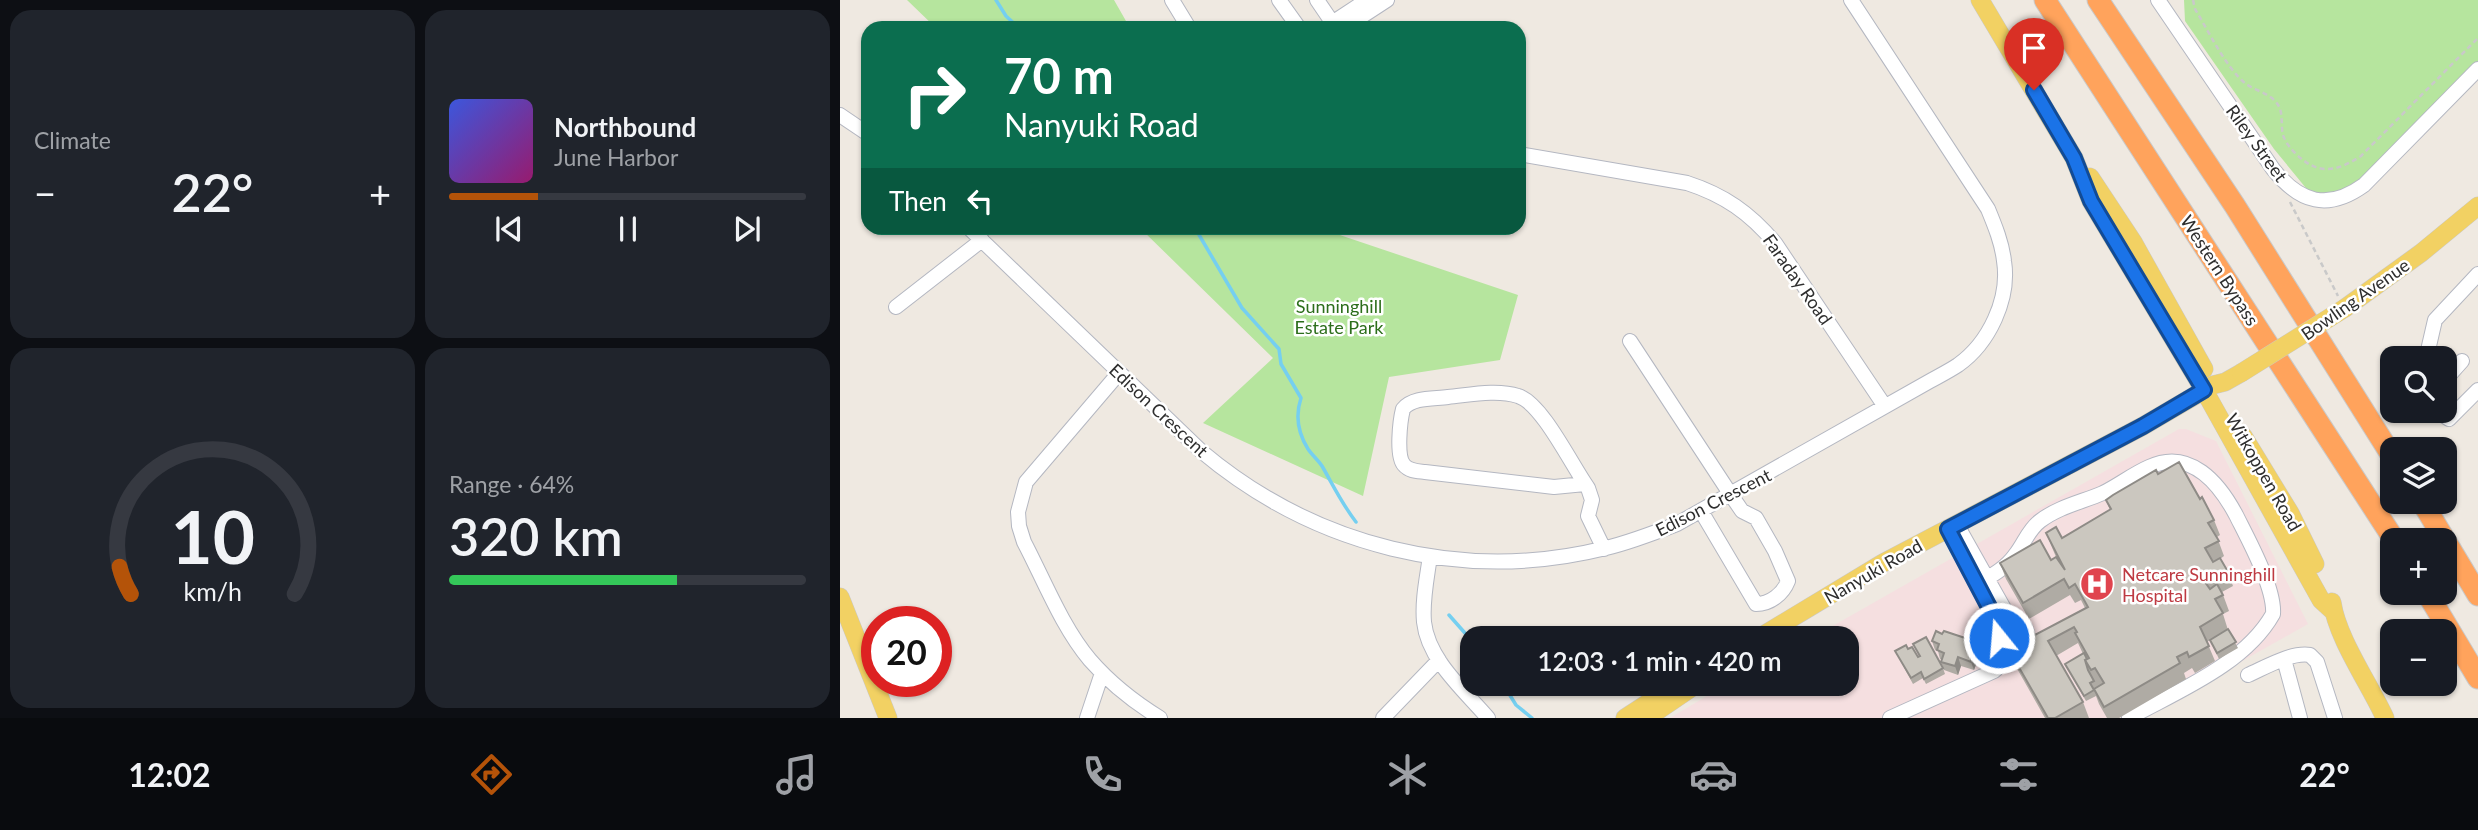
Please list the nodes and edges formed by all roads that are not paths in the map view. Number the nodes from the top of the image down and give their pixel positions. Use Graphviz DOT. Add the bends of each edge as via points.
graph roads {
  1 [pos="1172,0"];
  2 [pos="1279,0"];
  3 [pos="1317,0"];
  4 [pos="1367,0"];
  5 [pos="1387,0"];
  6 [pos="1851,0"];
  7 [pos="1980,0"];
  8 [pos="2045,0"];
  9 [pos="2098,0"];
  10 [pos="2158,0"];
  11 [pos="1185,21"];
  12 [pos="1294,21"];
  13 [pos="1333,21"];
  14 [pos="1343,21"];
  15 [pos="1347,21"];
  16 [pos="2478,69"];
  17 [pos="840,115"];
  18 [pos="861,129"];
  19 [pos="1526,156"];
  20 [pos="2478,206"];
  21 [pos="977,235"];
  22 [pos="982,240"];
  23 [pos="2478,274"];
  24 [pos="896,307"];
  25 [pos="1630,341"];
  26 [pos="2429,346"];
  27 [pos="2462,361"];
  28 [pos="2457,367"];
  29 [pos="1119,373"];
  30 [pos="2218,387"];
  31 [pos="2478,390"];
  32 [pos="1884,405"];
  33 [pos="2457,411"];
  34 [pos="2380,437"];
  35 [pos="1585,484"];
  36 [pos="1731,495"];
  37 [pos="1702,511"];
  38 [pos="2428,514"];
  39 [pos="2387,528"];
  40 [pos="1954,531"];
  41 [pos="1604,549"];
  42 [pos="1430,556"];
  43 [pos="1982,581"];
  44 [pos="2478,595"];
  45 [pos="840,597"];
  46 [pos="2434,605"];
  47 [pos="2006,624"];
  48 [pos="1798,626"];
  49 [pos="2009,649"];
  50 [pos="2284,659"];
  51 [pos="1439,660"];
  52 [pos="1102,673"];
  53 [pos="2248,674"];
  54 [pos="2478,678"];
  55 [pos="1659,696"];
  56 [pos="1679,696"];
  57 [pos="888,718"];
  58 [pos="1087,718"];
  59 [pos="1160,718"];
  60 [pos="1383,718"];
  61 [pos="1488,718"];
  62 [pos="1625,718"];
  63 [pos="1647,718"];
  64 [pos="1890,718"];
  65 [pos="2129,718"];
  66 [pos="2300,718"];
  67 [pos="2336,718"];
  68 [pos="2385,718"];
  1 -- 11 [label="street"];
  2 -- 12 [label="street"];
  3 -- 13 [label="street"];
  4 -- 14 [label="street"];
  5 -- 15 [label="street"];
  6 -- 32 [label="street, Edison Crescent" via="1988,209 2005,263 2002,301 1975,350 1959,364"];
  7 -- 30 [label="main road, Witkoppen Road" via="2074,158 2091,201"];
  8 -- 39 [label="highway, Western Bypass"];
  9 -- 34 [label="highway"];
  10 -- 16 [label="street, Riley Street" via="2273,169 2297,194 2315,200 2337,199 2364,185"];
  17 -- 18 [label="street"];
  19 -- 32 [label="street, Faraday Road" via="1678,181 1731,201 1775,243"];
  20 -- 30 [label="main road, Bowling Avenue, bridge" via="2345,309"];
  21 -- 22 [label="street, Edison Crescent"];
  22 -- 24 [label="street"];
  22 -- 29 [label="street, Edison Crescent"];
  23 -- 26 [label="street" via="2435,320"];
  25 -- 36 [label="street"];
  27 -- 28 [label="street"];
  29 -- 42 [label="street, Edison Crescent" via="1201,451 1258,494 1346,537"];
  29 -- 52 [label="street" via="1033,472 1018,512 1024,542 1073,636"];
  30 -- 40 [label="main road, Nanyuki Road" via="2073,476"];
  30 -- 68 [label="main road, Witkoppen Road" via="2290,513"];
  31 -- 33 [label="street"];
  32 -- 36 [label="street, Edison Crescent"];
  35 -- 35 [label="street" via="1542,415 1517,395 1412,401 1403,409 1399,453 1407,468 1554,487"];
  35 -- 41 [label="street" via="1592,500 1588,516"];
  36 -- 37 [label="street, Edison Crescent"];
  36 -- 37 [label="street" via="1742,511 1756,518 1785,572 1788,581 1774,598 1759,605 1752,599"];
  37 -- 41 [label="street, Edison Crescent"];
  38 -- 44 [label="highway"];
  40 -- 43 [label="street"];
  40 -- 48 [label="main road, Nanyuki Road"];
  41 -- 42 [label="street, Edison Crescent" via="1531,560"];
  42 -- 51 [label="street" via="1424,623"];
  43 -- 47 [label="street"];
  43 -- 65 [label="street" via="2010,562 2041,520 2149,467 2177,461 2210,477 2246,535 2272,595 2273,614 2237,656"];
  45 -- 57 [label="main road"];
  46 -- 54 [label="highway"];
  47 -- 49 [label="street" via="2000,641"];
  47 -- 49 [label="street" via="2022,624 2027,636 2020,648"];
  49 -- 64 [label="street" via="1994,671"];
  50 -- 53 [label="street"];
  50 -- 66 [label="street"];
  50 -- 67 [label="street" via="2306,653 2312,656"];
  51 -- 60 [label="street"];
  51 -- 61 [label="street"];
  52 -- 58 [label="street"];
  52 -- 59 [label="street"];
  55 -- 62 [label="main road"];
  56 -- 63 [label="main road"];
}
